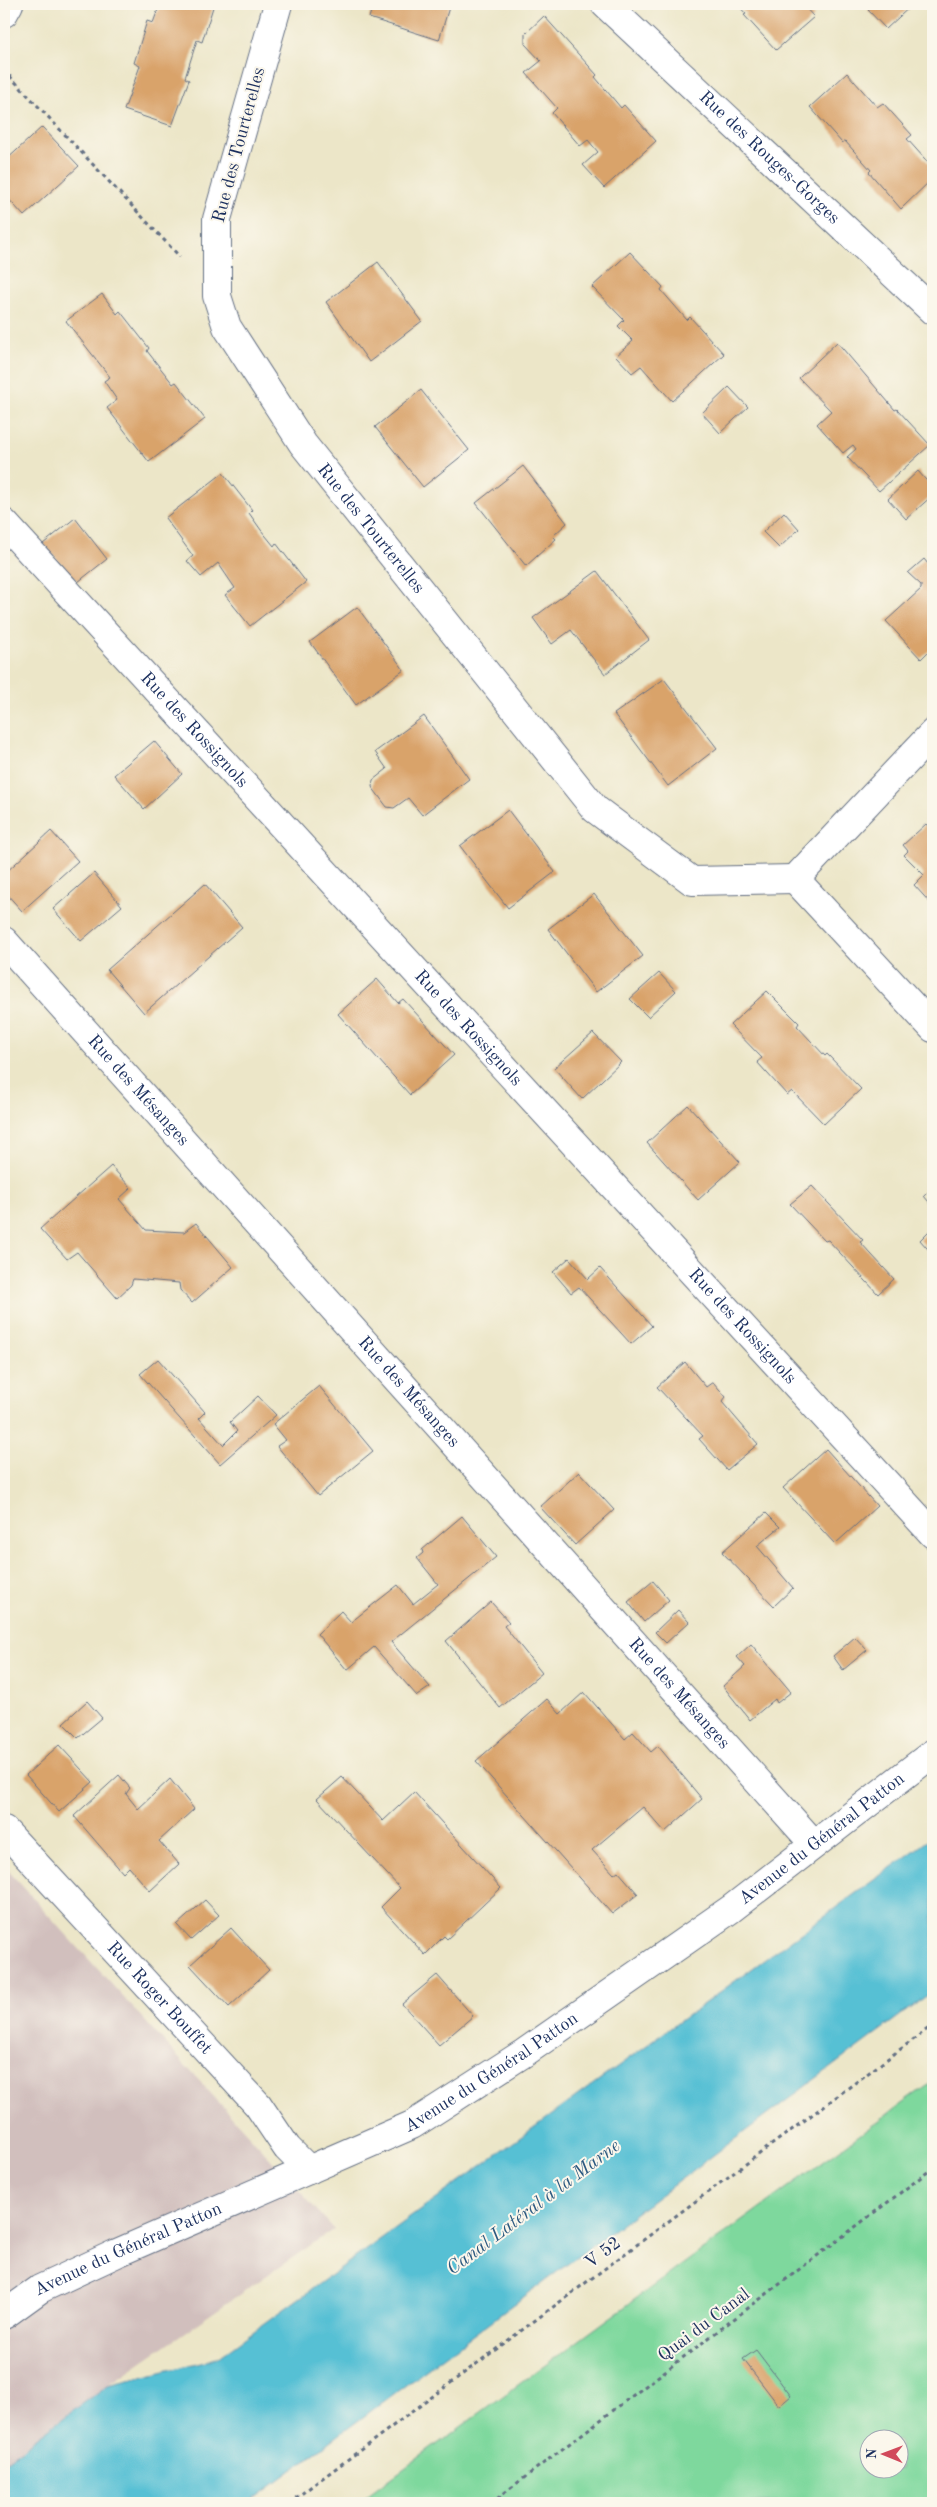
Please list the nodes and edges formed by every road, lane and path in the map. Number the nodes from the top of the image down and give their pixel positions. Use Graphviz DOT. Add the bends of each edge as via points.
graph roads {
  1 [pos="9,4"];
  2 [pos="278,4"];
  3 [pos="605,4"];
  4 [pos="4,13"];
  5 [pos="4,70"];
  6 [pos="217,296"];
  7 [pos="933,311"];
  8 [pos="4,523"];
  9 [pos="933,732"];
  10 [pos="795,879"];
  11 [pos="4,941"];
  12 [pos="933,1028"];
  13 [pos="933,1534"];
  14 [pos="933,1753"];
  15 [pos="4,1830"];
  16 [pos="814,1844"];
  17 [pos="933,2025"];
  18 [pos="933,2168"];
  19 [pos="309,2170"];
  20 [pos="4,2315"];
  21 [pos="289,2503"];
  22 [pos="491,2503"];
  1 -- 4 [label="street"];
  2 -- 6 [label="street, Rue des Tourterelles" via="216,219"];
  3 -- 7 [label="street, Rue des Rouges-Gorges"];
  5 -- 6 [label="path"];
  6 -- 10 [label="street, Rue des Tourterelles" via="227,327 303,444 595,809 692,882"];
  8 -- 13 [label="street, Rue des Rossignols"];
  9 -- 10 [label="street"];
  10 -- 12 [label="street"];
  11 -- 16 [label="street, Rue des Mésanges"];
  14 -- 16 [label="street, Avenue du Général Patton"];
  15 -- 19 [label="street, Rue Roger Bouffet" via="258,2105 287,2148"];
  16 -- 19 [label="street, Avenue du Général Patton" via="732,1909 412,2125"];
  17 -- 21 [label="path, V 52"];
  18 -- 22 [label="path, Quai du Canal"];
  19 -- 20 [label="street, Avenue du Général Patton" via="40,2289"];
}
